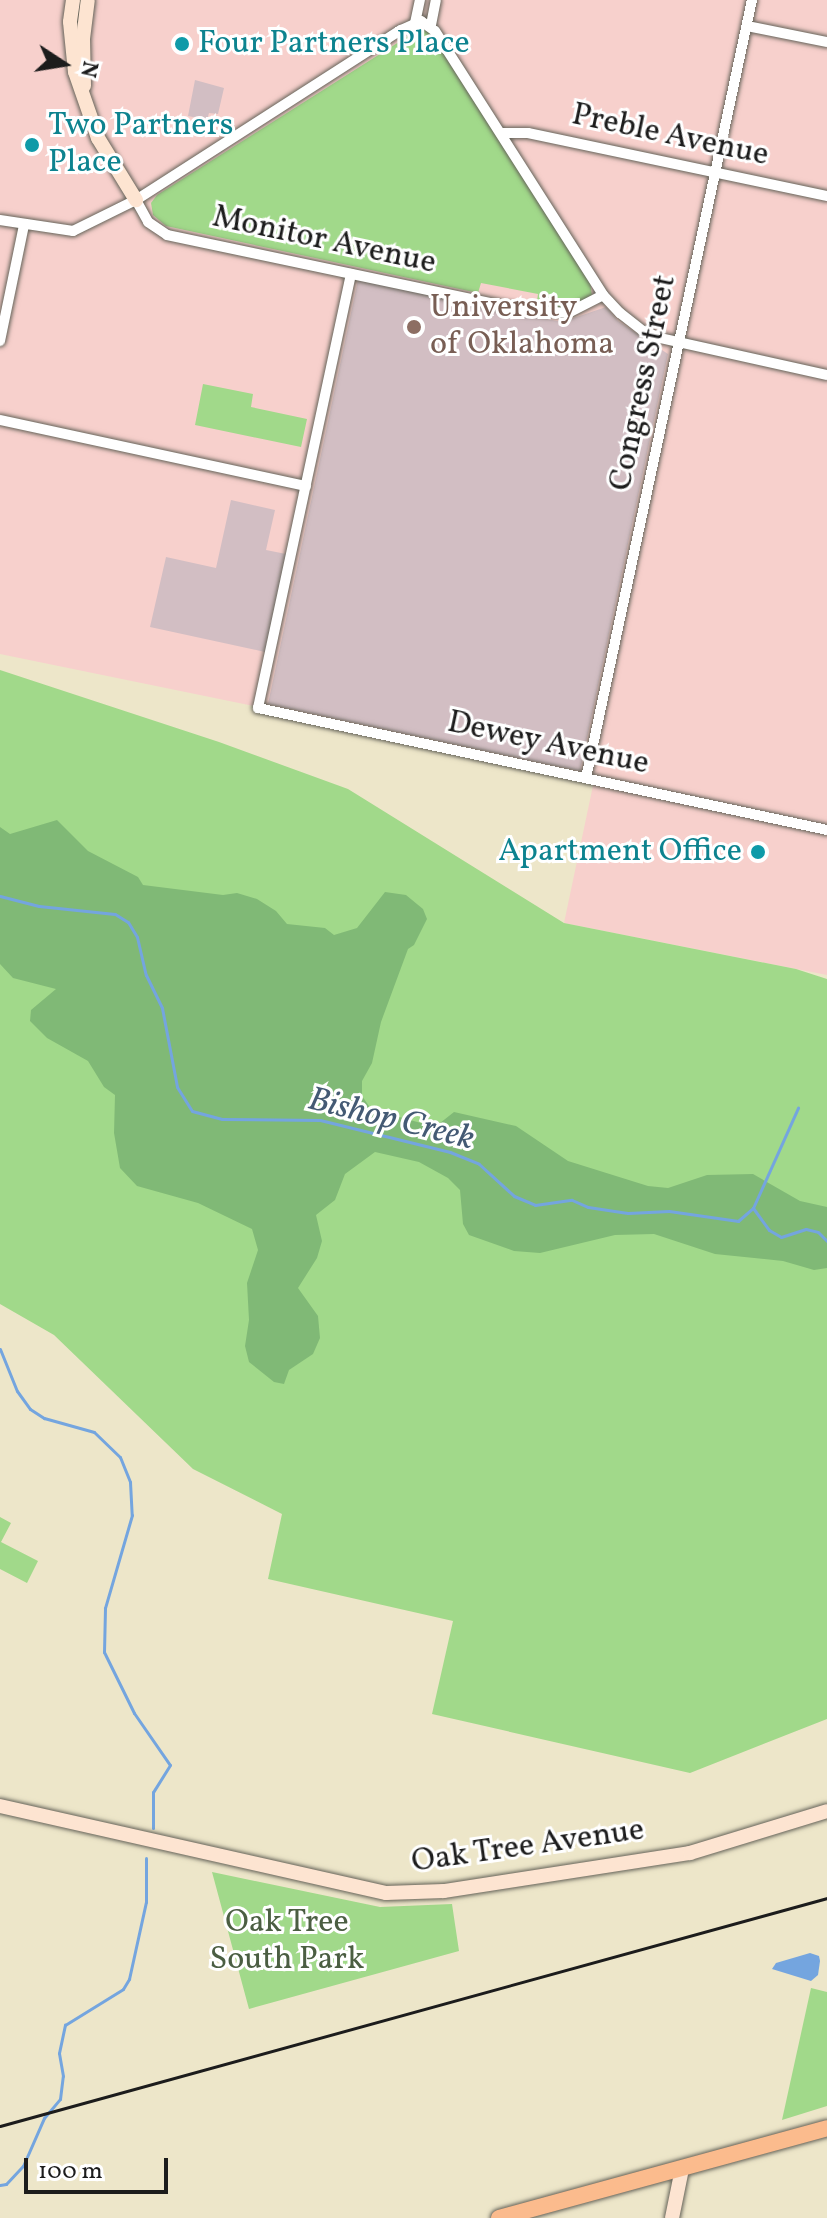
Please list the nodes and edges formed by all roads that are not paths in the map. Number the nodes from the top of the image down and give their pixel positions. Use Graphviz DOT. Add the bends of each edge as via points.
graph roads {
  1 [pos="73,0"];
  2 [pos="88,0"];
  3 [pos="420,0"];
  4 [pos="436,0"];
  5 [pos="752,0"];
  6 [pos="415,23"];
  7 [pos="431,25"];
  8 [pos="747,26"];
  9 [pos="827,42"];
  10 [pos="84,94"];
  11 [pos="501,133"];
  12 [pos="717,172"];
  13 [pos="827,196"];
  14 [pos="136,200"];
  15 [pos="0,220"];
  16 [pos="24,225"];
  17 [pos="351,274"];
  18 [pos="603,295"];
  19 [pos="0,341"];
  20 [pos="679,344"];
  21 [pos="827,375"];
  22 [pos="0,420"];
  23 [pos="306,486"];
  24 [pos="586,778"];
  25 [pos="827,830"];
  26 [pos="0,1806"];
  27 [pos="827,1811"];
  28 [pos="827,2128"];
  29 [pos="682,2169"];
  30 [pos="499,2218"];
  31 [pos="672,2218"];
  1 -- 10 [label="street" via="71,52"];
  2 -- 10 [label="street"];
  3 -- 6 [label="street"];
  4 -- 7 [label="street"];
  5 -- 8 [label="street, Congress Street"];
  6 -- 7 [label="street"];
  6 -- 14 [label="street, Monitor Avenue"];
  7 -- 11 [label="street"];
  8 -- 9 [label="street"];
  8 -- 12 [label="street, Congress Street"];
  10 -- 14 [label="street" via="98,138"];
  11 -- 12 [label="street, Preble Avenue" via="528,133"];
  11 -- 18 [label="street"];
  12 -- 13 [label="street, Preble Avenue"];
  12 -- 20 [label="street, Congress Street"];
  14 -- 16 [label="street, Monitor Avenue" via="73,231"];
  14 -- 17 [label="street, Monitor Avenue" via="148,222 167,235"];
  15 -- 16 [label="street, Monitor Avenue"];
  16 -- 19 [label="street"];
  17 -- 18 [label="street, Monitor Avenue" via="545,314 568,313"];
  17 -- 23 [label="street"];
  18 -- 20 [label="street" via="643,331"];
  20 -- 21 [label="street"];
  20 -- 24 [label="street, Congress Street"];
  22 -- 23 [label="street"];
  23 -- 24 [label="street, Dewey Avenue" via="258,708"];
  24 -- 25 [label="street, Dewey Avenue"];
  26 -- 27 [label="street, Oak Tree Avenue" via="386,1893 444,1891 690,1853"];
  28 -- 29 [label="main road"];
  29 -- 30 [label="main road"];
  29 -- 31 [label="street"];
}
